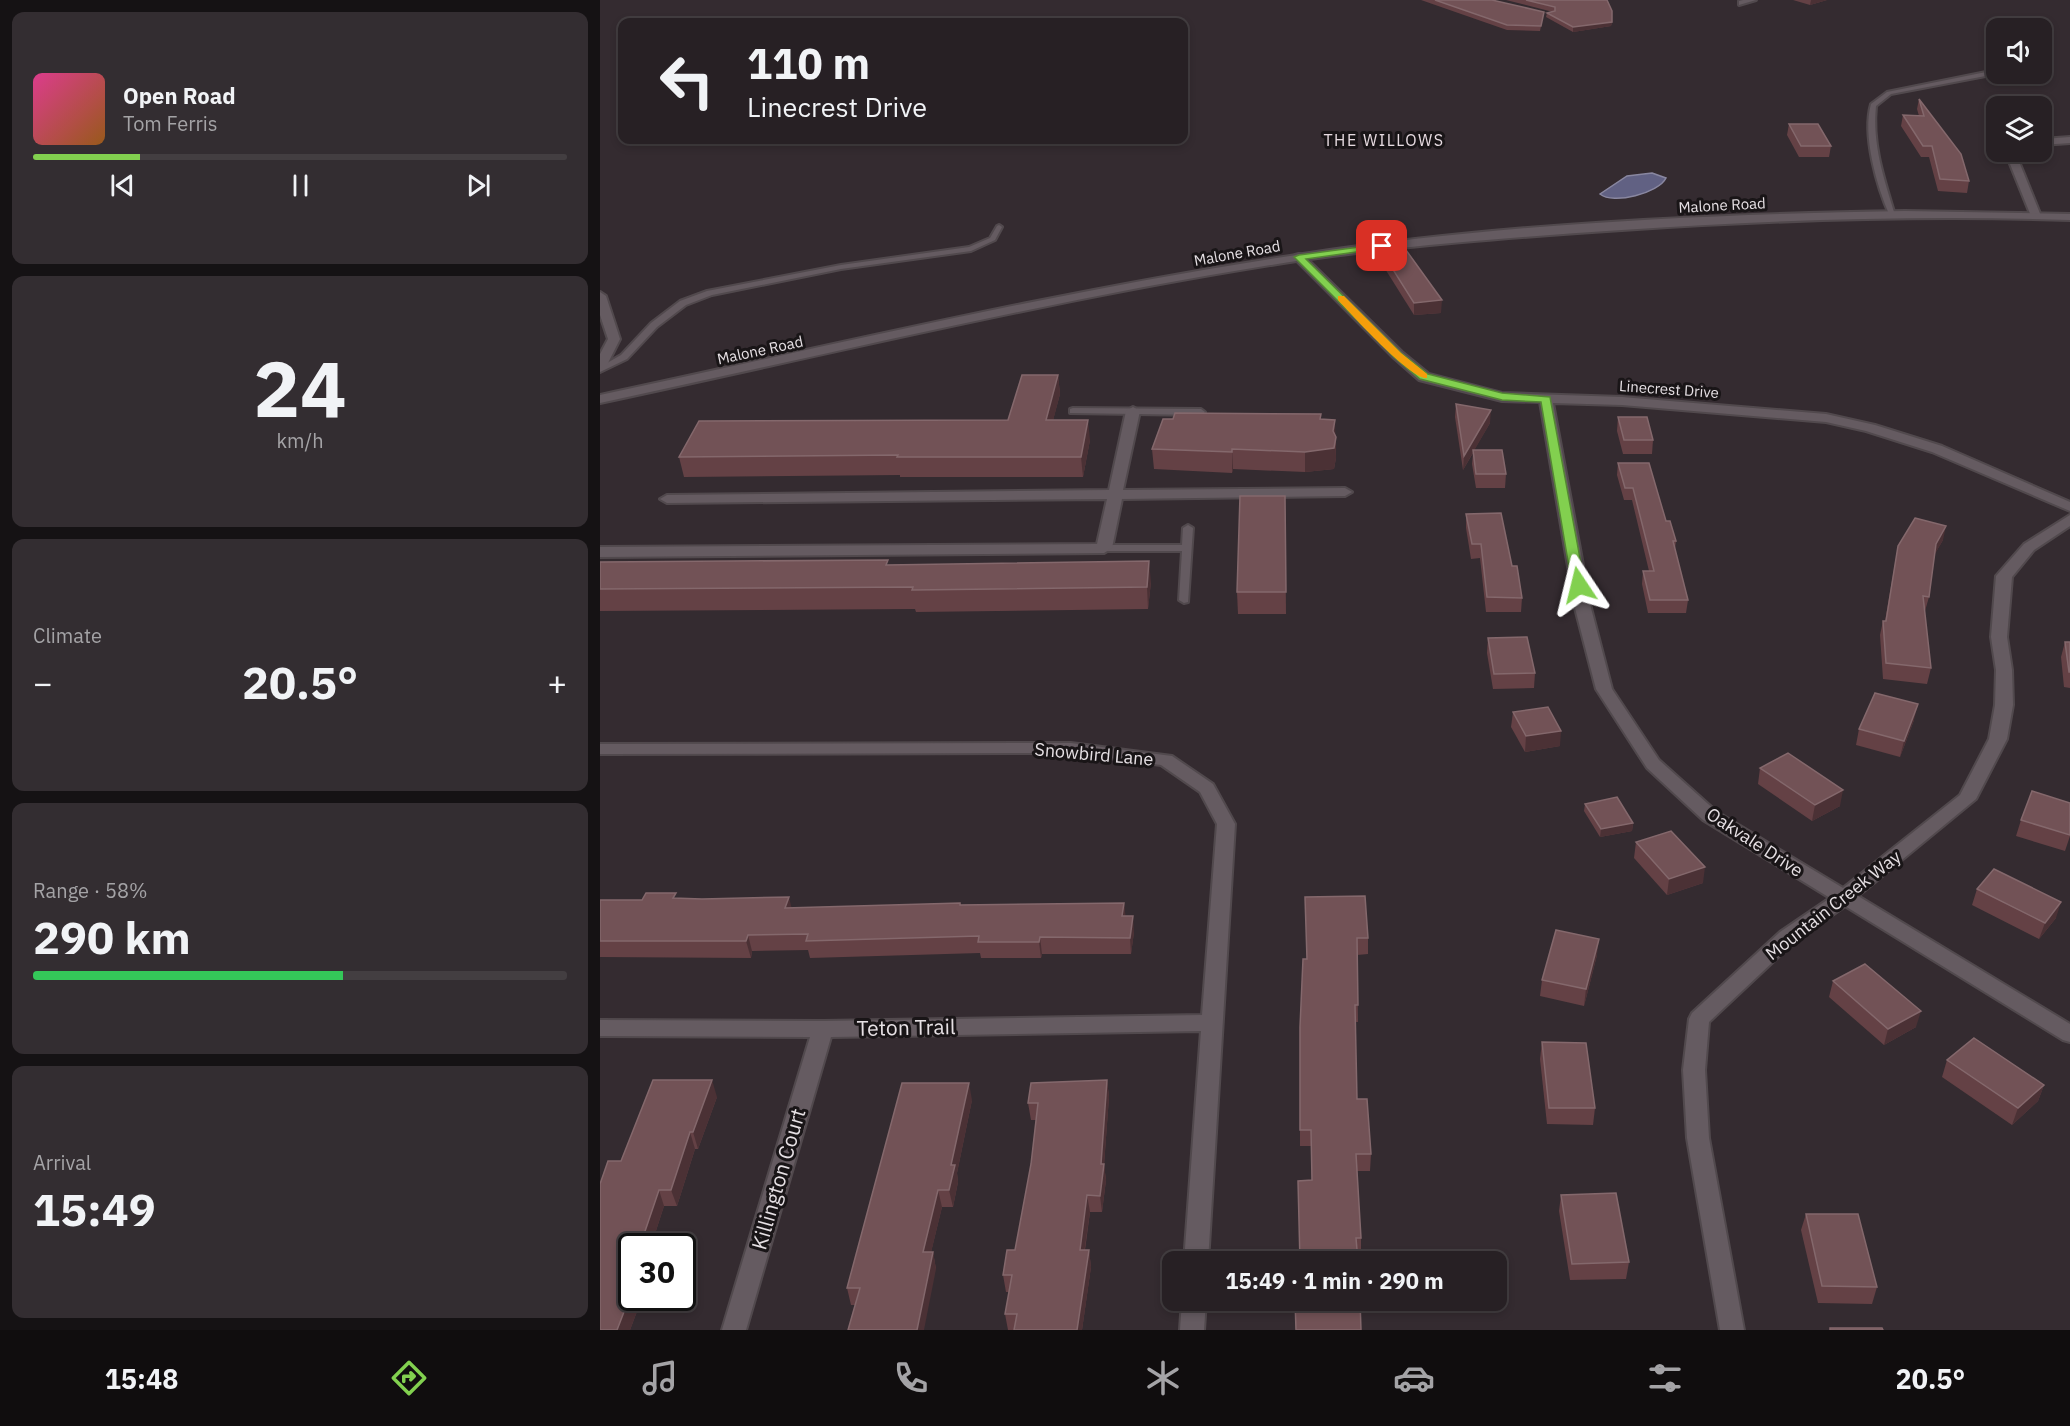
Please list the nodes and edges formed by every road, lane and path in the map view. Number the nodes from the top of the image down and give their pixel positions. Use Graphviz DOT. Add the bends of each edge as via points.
graph roads {
  1 [pos="1752,0"];
  2 [pos="1742,3"];
  3 [pos="1986,74"];
  4 [pos="2070,140"];
  5 [pos="2052,141"];
  6 [pos="2016,162"];
  7 [pos="1892,215"];
  8 [pos="2036,216"];
  9 [pos="2070,217"];
  10 [pos="999,227"];
  11 [pos="1299,257"];
  12 [pos="600,296"];
  13 [pos="600,369"];
  14 [pos="600,399"];
  15 [pos="1546,399"];
  16 [pos="1073,411"];
  17 [pos="1133,411"];
  18 [pos="1201,412"];
  19 [pos="1345,492"];
  20 [pos="1116,494"];
  21 [pos="667,499"];
  22 [pos="2070,507"];
  23 [pos="2070,519"];
  24 [pos="1188,528"];
  25 [pos="1104,548"];
  26 [pos="1187,548"];
  27 [pos="600,552"];
  28 [pos="1184,600"];
  29 [pos="600,749"];
  30 [pos="1843,898"];
  31 [pos="1213,1023"];
  32 [pos="600,1028"];
  33 [pos="823,1029"];
  34 [pos="2070,1034"];
  35 [pos="1197,1251"];
  36 [pos="1193,1311"];
  37 [pos="734,1330"];
  38 [pos="1192,1330"];
  39 [pos="1732,1330"];
  1 -- 2 [label="street"];
  3 -- 7 [label="lane" via="1889,93 1873,105 1871,129"];
  4 -- 5 [label="street"];
  6 -- 8 [label="street"];
  7 -- 8 [label="street, Malone Road"];
  7 -- 11 [label="street, Malone Road" via="1720,220 1523,233"];
  8 -- 9 [label="street, Malone Road"];
  10 -- 13 [label="lane" via="993,239 971,249 841,267 710,292 683,303 654,325 624,357"];
  11 -- 14 [label="street, Malone Road" via="1098,292"];
  11 -- 15 [label="street, Linecrest Drive" via="1424,377 1502,397"];
  12 -- 13 [label="street" via="615,339"];
  15 -- 22 [label="street, Linecrest Drive" via="1623,401 1826,418 1937,449"];
  15 -- 30 [label="street, Oakvale Drive" via="1583,608 1604,689 1653,764 1710,816"];
  16 -- 17 [label="lane"];
  17 -- 18 [label="lane"];
  17 -- 20 [label="street"];
  19 -- 20 [label="street"];
  20 -- 21 [label="street"];
  20 -- 25 [label="street"];
  23 -- 30 [label="street, Mountain Creek Way" via="2028,547 2004,576 1999,637 2004,705 1998,739 1967,799"];
  24 -- 26 [label="lane"];
  25 -- 26 [label="lane"];
  25 -- 27 [label="street"];
  26 -- 28 [label="lane"];
  29 -- 31 [label="street, Snowbird Lane" via="1071,748 1166,760 1207,788 1226,824"];
  30 -- 34 [label="street, Oakvale Drive"];
  30 -- 39 [label="street, Mountain Creek Way" via="1787,937 1699,1019 1694,1070 1698,1138"];
  31 -- 33 [label="street, Teton Trail"];
  31 -- 35 [label="street, Snowbird Lane"];
  32 -- 33 [label="street, Teton Trail"];
  33 -- 37 [label="street, Killington Court"];
  36 -- 38 [label="street"];
}
